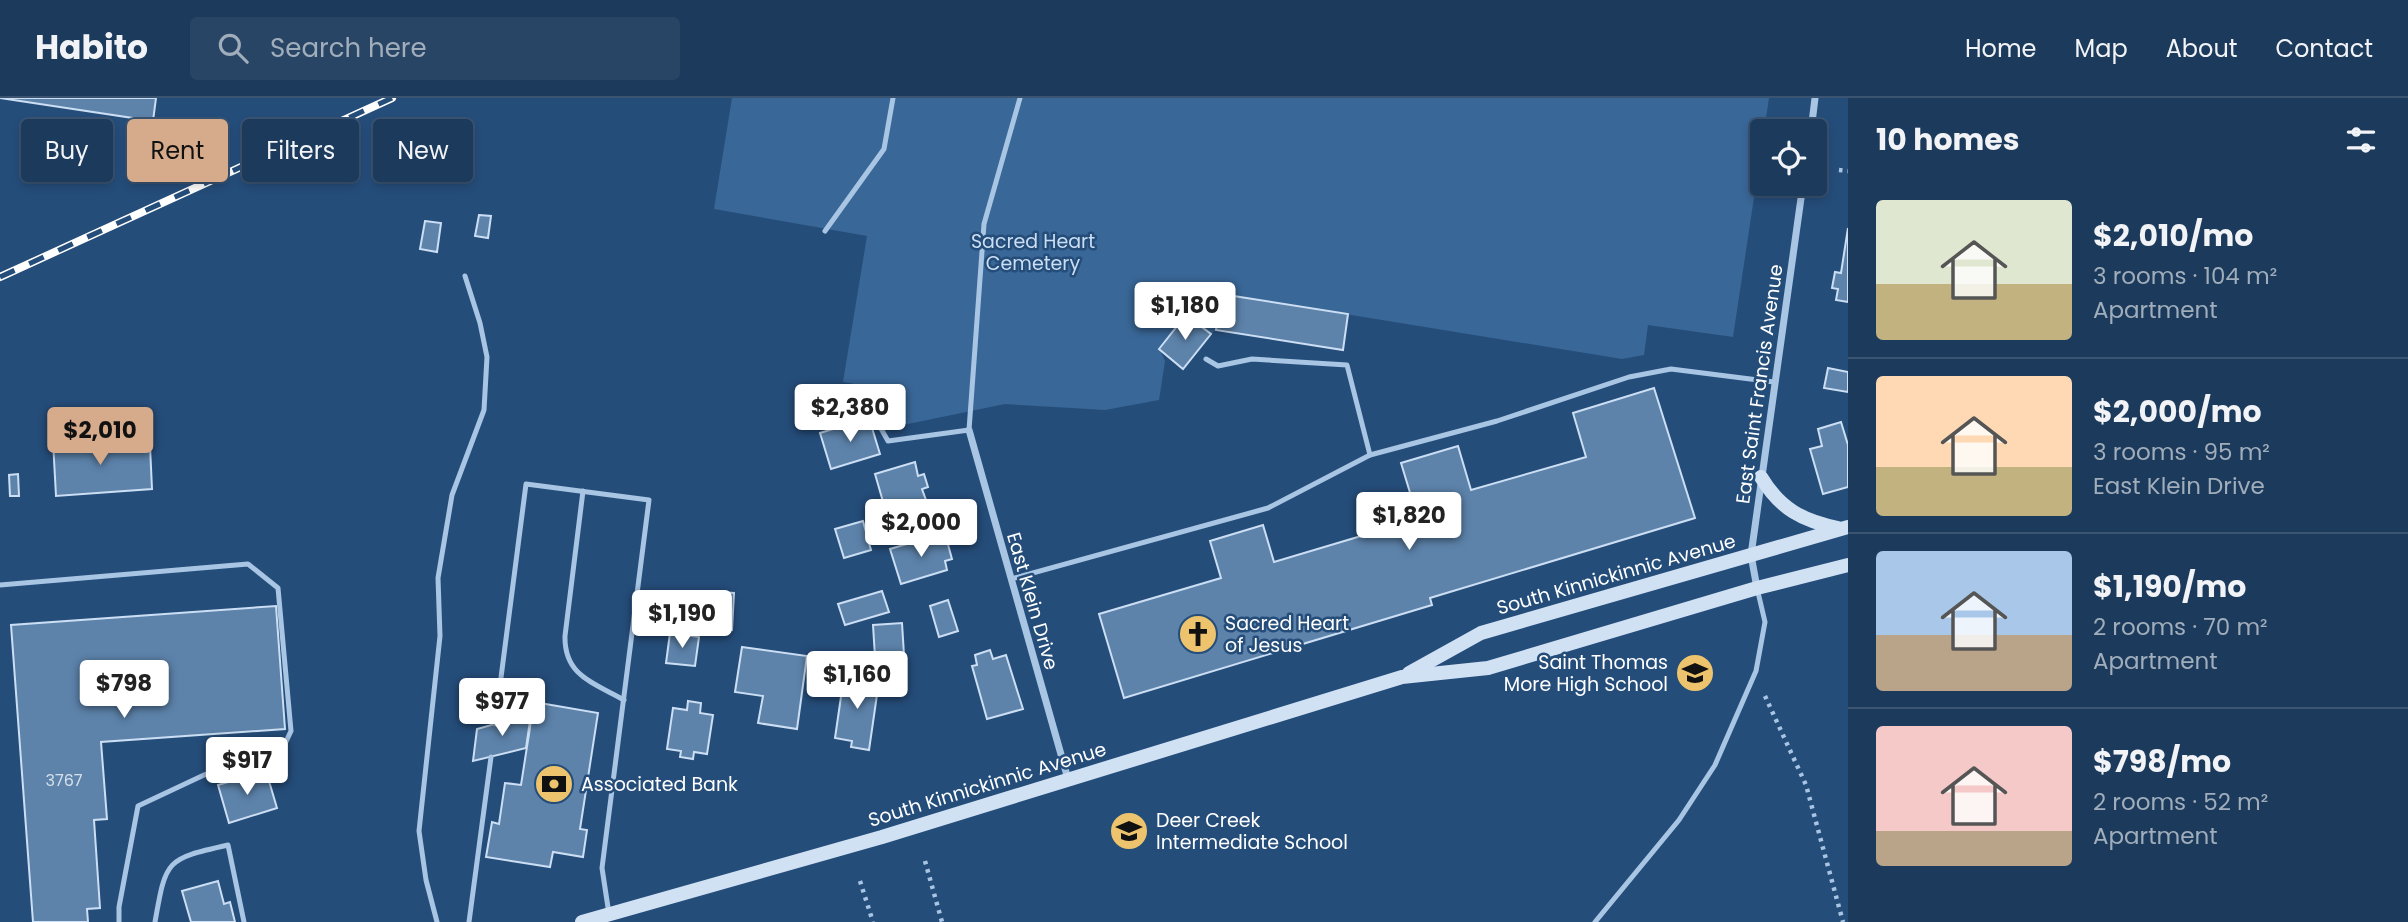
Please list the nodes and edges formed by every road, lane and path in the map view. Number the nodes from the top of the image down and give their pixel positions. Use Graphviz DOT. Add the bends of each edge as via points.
graph roads {
  1 [pos="893,98"];
  2 [pos="1020,98"];
  3 [pos="1815,98"];
  4 [pos="1812,119"];
  5 [pos="1839,170"];
  6 [pos="1848,172"];
  7 [pos="1801,196"];
  8 [pos="825,231"];
  9 [pos="465,276"];
  10 [pos="1206,359"];
  11 [pos="1774,382"];
  12 [pos="801,391"];
  13 [pos="968,430"];
  14 [pos="1370,455"];
  15 [pos="1761,477"];
  16 [pos="583,491"];
  17 [pos="1846,528"];
  18 [pos="1752,555"];
  19 [pos="1848,565"];
  20 [pos="1011,579"];
  21 [pos="0,584"];
  22 [pos="1757,588"];
  23 [pos="1402,677"];
  24 [pos="1752,679"];
  25 [pos="624,700"];
  26 [pos="495,724"];
  27 [pos="491,757"];
  28 [pos="1068,779"];
  29 [pos="925,861"];
  30 [pos="860,881"];
  31 [pos="609,914"];
  32 [pos="119,922"];
  33 [pos="155,922"];
  34 [pos="244,922"];
  35 [pos="437,922"];
  36 [pos="469,922"];
  37 [pos="582,922"];
  38 [pos="873,922"];
  39 [pos="942,922"];
  40 [pos="1595,922"];
  41 [pos="1843,922"];
  1 -- 8 [label="lane" via="884,149"];
  2 -- 13 [label="lane" via="984,224"];
  3 -- 4 [label="street"];
  5 -- 6 [label="path"];
  7 -- 11 [label="street, East Saint Francis Avenue"];
  9 -- 35 [label="lane" via="487,357 484,410 452,495 438,578 440,636 419,831"];
  10 -- 14 [label="lane" via="1218,366 1251,359 1347,365"];
  11 -- 14 [label="lane" via="1671,369 1629,377 1497,421"];
  11 -- 15 [label="street, East Saint Francis Avenue"];
  12 -- 13 [label="lane" via="866,402 888,442"];
  13 -- 20 [label="street, East Klein Drive"];
  14 -- 20 [label="lane" via="1268,508"];
  15 -- 17 [label="main road" via="1773,497 1797,515"];
  15 -- 18 [label="street, East Saint Francis Avenue"];
  16 -- 25 [label="lane" via="566,655 577,673"];
  16 -- 25 [label="lane" via="649,499"];
  16 -- 26 [label="lane" via="526,484"];
  17 -- 18 [label="main road, South Kinnickinnic Avenue"];
  18 -- 22 [label="street, East Saint Francis Avenue"];
  18 -- 23 [label="main road, South Kinnickinnic Avenue" via="1481,633"];
  19 -- 22 [label="main road, South Kinnickinnic Avenue"];
  20 -- 28 [label="street, East Klein Drive"];
  21 -- 32 [label="lane" via="248,564 278,587 291,731 283,748 204,775 138,806"];
  22 -- 23 [label="main road, South Kinnickinnic Avenue" via="1488,667"];
  22 -- 24 [label="lane" via="1765,622"];
  23 -- 28 [label="main road, South Kinnickinnic Avenue"];
  24 -- 40 [label="lane" via="1715,765 1679,820"];
  24 -- 41 [label="path" via="1766,698 1806,785"];
  25 -- 31 [label="lane" via="602,867"];
  27 -- 36 [label="lane"];
  28 -- 31 [label="main road, South Kinnickinnic Avenue"];
  29 -- 39 [label="path"];
  30 -- 38 [label="path"];
  31 -- 37 [label="main road, South Kinnickinnic Avenue"];
  33 -- 34 [label="lane" via="163,878 181,856 228,845"];
}
